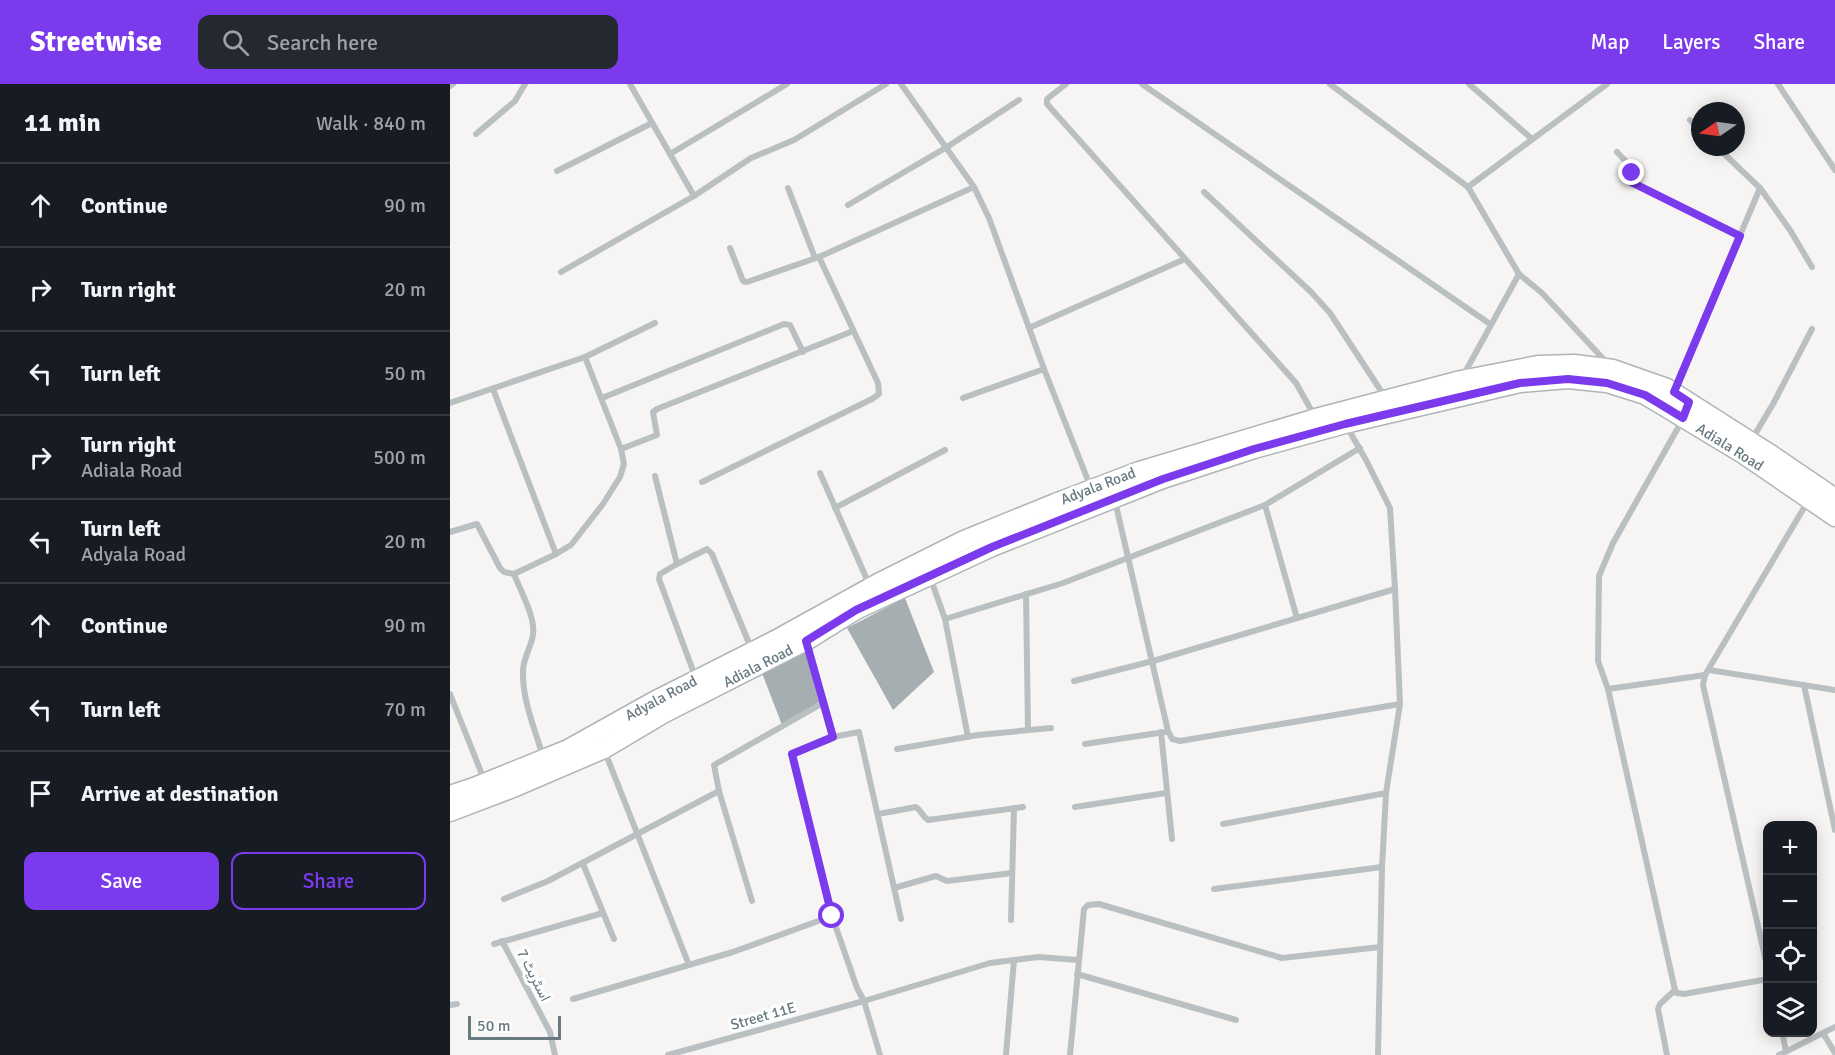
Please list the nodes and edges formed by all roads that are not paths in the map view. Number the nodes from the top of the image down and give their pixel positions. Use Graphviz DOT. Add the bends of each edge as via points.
graph roads {
  1 [pos="525,84"];
  2 [pos="630,84"];
  3 [pos="787,84"];
  4 [pos="885,84"];
  5 [pos="902,84"];
  6 [pos="1066,84"];
  7 [pos="1142,84"];
  8 [pos="1330,84"];
  9 [pos="1469,84"];
  10 [pos="1607,84"];
  11 [pos="1778,84"];
  12 [pos="1019,100"];
  13 [pos="652,123"];
  14 [pos="476,134"];
  15 [pos="1532,139"];
  16 [pos="947,147"];
  17 [pos="1617,152"];
  18 [pos="670,154"];
  19 [pos="1726,156"];
  20 [pos="1835,170"];
  21 [pos="557,171"];
  22 [pos="974,187"];
  23 [pos="1468,187"];
  24 [pos="789,188"];
  25 [pos="1760,188"];
  26 [pos="1204,192"];
  27 [pos="694,196"];
  28 [pos="849,206"];
  29 [pos="1740,236"];
  30 [pos="730,248"];
  31 [pos="817,257"];
  32 [pos="1185,259"];
  33 [pos="1812,267"];
  34 [pos="561,272"];
  35 [pos="1519,274"];
  36 [pos="656,323"];
  37 [pos="1490,324"];
  38 [pos="1030,327"];
  39 [pos="1812,329"];
  40 [pos="854,331"];
  41 [pos="803,352"];
  42 [pos="585,357"];
  43 [pos="1044,369"];
  44 [pos="1612,369"];
  45 [pos="1461,380"];
  46 [pos="493,389"];
  47 [pos="602,398"];
  48 [pos="963,398"];
  49 [pos="1387,400"];
  50 [pos="450,403"];
  51 [pos="1682,404"];
  52 [pos="1316,418"];
  53 [pos="1345,424"];
  54 [pos="1751,441"];
  55 [pos="1360,448"];
  56 [pos="621,449"];
  57 [pos="945,450"];
  58 [pos="820,473"];
  59 [pos="655,476"];
  60 [pos="702,482"];
  61 [pos="1091,489"];
  62 [pos="1812,492"];
  63 [pos="1114,498"];
  64 [pos="1835,498"];
  65 [pos="1265,506"];
  66 [pos="835,508"];
  67 [pos="1835,517"];
  68 [pos="450,532"];
  69 [pos="556,554"];
  70 [pos="1127,557"];
  71 [pos="677,564"];
  72 [pos="514,574"];
  73 [pos="930,576"];
  74 [pos="870,588"];
  75 [pos="1395,589"];
  76 [pos="1026,594"];
  77 [pos="1297,618"];
  78 [pos="945,619"];
  79 [pos="806,641"];
  80 [pos="752,652"];
  81 [pos="1153,661"];
  82 [pos="1707,672"];
  83 [pos="696,680"];
  84 [pos="1074,681"];
  85 [pos="1804,685"];
  86 [pos="1608,689"];
  87 [pos="1835,690"];
  88 [pos="450,694"];
  89 [pos="823,703"];
  90 [pos="1400,704"];
  91 [pos="1051,728"];
  92 [pos="1028,730"];
  93 [pos="1164,732"];
  94 [pos="833,737"];
  95 [pos="968,737"];
  96 [pos="1085,744"];
  97 [pos="604,749"];
  98 [pos="897,749"];
  99 [pos="543,759"];
  100 [pos="486,782"];
  101 [pos="719,791"];
  102 [pos="1166,793"];
  103 [pos="1386,793"];
  104 [pos="450,795"];
  105 [pos="1023,807"];
  106 [pos="1076,807"];
  107 [pos="1014,808"];
  108 [pos="450,812"];
  109 [pos="878,814"];
  110 [pos="1223,824"];
  111 [pos="1835,830"];
  112 [pos="638,834"];
  113 [pos="1172,839"];
  114 [pos="583,864"];
  115 [pos="1382,867"];
  116 [pos="1012,873"];
  117 [pos="894,888"];
  118 [pos="1214,889"];
  119 [pos="504,899"];
  120 [pos="752,901"];
  121 [pos="603,913"];
  122 [pos="832,916"];
  123 [pos="901,919"];
  124 [pos="1011,920"];
  125 [pos="614,939"];
  126 [pos="502,941"];
  127 [pos="494,944"];
  128 [pos="1380,947"];
  129 [pos="1763,952"];
  130 [pos="1014,960"];
  131 [pos="1078,960"];
  132 [pos="689,965"];
  133 [pos="1077,974"];
  134 [pos="1763,980"];
  135 [pos="1675,990"];
  136 [pos="573,999"];
  137 [pos="864,1001"];
  138 [pos="1236,1020"];
  139 [pos="1835,1027"];
  140 [pos="1823,1033"];
  141 [pos="1783,1037"];
  142 [pos="1786,1051"];
  143 [pos="1835,1053"];
  144 [pos="555,1055"];
  145 [pos="668,1055"];
  146 [pos="880,1055"];
  147 [pos="1006,1055"];
  148 [pos="1070,1055"];
  149 [pos="1378,1055"];
  150 [pos="1667,1055"];
  151 [pos="1779,1055"];
  1 -- 14 [label="street" via="515,101"];
  2 -- 13 [label="street"];
  3 -- 18 [label="street"];
  4 -- 27 [label="street" via="794,140 751,158"];
  5 -- 16 [label="street"];
  6 -- 32 [label="street" via="1047,99 1047,104"];
  7 -- 37 [label="street"];
  8 -- 23 [label="street"];
  9 -- 15 [label="street"];
  10 -- 15 [label="street"];
  11 -- 20 [label="street"];
  12 -- 16 [label="street"];
  13 -- 18 [label="street"];
  13 -- 21 [label="street"];
  15 -- 23 [label="street"];
  16 -- 22 [label="street"];
  16 -- 28 [label="street"];
  17 -- 29 [label="street" via="1635,170 1631,182"];
  18 -- 27 [label="street"];
  19 -- 25 [label="street"];
  22 -- 31 [label="street"];
  22 -- 38 [label="street"];
  23 -- 35 [label="street"];
  24 -- 31 [label="street"];
  25 -- 29 [label="street"];
  25 -- 33 [label="street"];
  26 -- 49 [label="street" via="1330,313"];
  27 -- 34 [label="street"];
  29 -- 51 [label="street"];
  30 -- 31 [label="street" via="743,281 747,282"];
  31 -- 40 [label="street"];
  32 -- 38 [label="street"];
  32 -- 52 [label="street" via="1296,383"];
  35 -- 37 [label="street"];
  35 -- 44 [label="street" via="1542,293"];
  36 -- 42 [label="street"];
  37 -- 45 [label="street"];
  38 -- 43 [label="street"];
  39 -- 54 [label="street"];
  40 -- 41 [label="street"];
  40 -- 60 [label="street" via="878,383 879,394"];
  41 -- 47 [label="street" via="790,325 783,324"];
  41 -- 56 [label="street" via="657,409 653,412 657,435"];
  42 -- 46 [label="street"];
  42 -- 47 [label="street"];
  43 -- 48 [label="street"];
  43 -- 61 [label="street"];
  44 -- 45 [label="main road, Adyala Road" via="1538,365"];
  44 -- 51 [label="main road, Adyala Road" via="1667,388"];
  45 -- 49 [label="main road, Adyala Road"];
  46 -- 50 [label="street"];
  46 -- 69 [label="street"];
  47 -- 56 [label="street"];
  49 -- 52 [label="main road, Adyala Road"];
  51 -- 53 [label="main road, Adiala Road" via="1607,383 1568,379 1520,383"];
  51 -- 54 [label="main road, Adyala Road"];
  51 -- 62 [label="main road, Adiala Road" via="1743,454"];
  51 -- 86 [label="street" via="1599,576 1598,661"];
  52 -- 61 [label="main road, Adyala Road" via="1138,471"];
  53 -- 55 [label="street"];
  53 -- 63 [label="main road, Adiala Road" via="1254,449"];
  54 -- 62 [label="main road, Adyala Road"];
  55 -- 65 [label="street"];
  55 -- 75 [label="street" via="1390,508"];
  56 -- 69 [label="street" via="624,464 620,477 570,545"];
  57 -- 66 [label="street"];
  58 -- 66 [label="street"];
  59 -- 71 [label="street"];
  61 -- 74 [label="main road, Adyala Road" via="964,540"];
  62 -- 64 [label="main road, Adyala Road"];
  62 -- 67 [label="main road, Adiala Road"];
  62 -- 82 [label="street"];
  63 -- 70 [label="street"];
  63 -- 73 [label="main road, Adiala Road"];
  65 -- 70 [label="street"];
  65 -- 77 [label="street"];
  66 -- 74 [label="street"];
  68 -- 72 [label="street" via="477,524 500,568"];
  69 -- 72 [label="street"];
  70 -- 76 [label="street"];
  70 -- 81 [label="street"];
  71 -- 80 [label="street" via="702,550 712,554"];
  71 -- 83 [label="street" via="660,574 659,579"];
  72 -- 99 [label="street" via="534,630 522,668 524,693"];
  73 -- 78 [label="street"];
  73 -- 79 [label="main road, Adiala Road" via="856,610"];
  74 -- 80 [label="main road, Adyala Road"];
  75 -- 77 [label="street"];
  75 -- 90 [label="street"];
  76 -- 78 [label="street"];
  76 -- 92 [label="street"];
  77 -- 81 [label="street"];
  78 -- 95 [label="street"];
  79 -- 89 [label="street"];
  79 -- 97 [label="main road, Adiala Road" via="663,714"];
  80 -- 83 [label="main road, Adyala Road"];
  81 -- 84 [label="street"];
  81 -- 93 [label="street"];
  82 -- 85 [label="street"];
  82 -- 86 [label="street"];
  82 -- 129 [label="street" via="1703,685"];
  83 -- 99 [label="main road, Adyala Road"];
  85 -- 87 [label="street"];
  85 -- 111 [label="street"];
  86 -- 135 [label="street"];
  88 -- 100 [label="street"];
  89 -- 94 [label="street"];
  89 -- 101 [label="street" via="717,762 714,769"];
  90 -- 93 [label="street" via="1180,741"];
  90 -- 103 [label="street"];
  91 -- 92 [label="street"];
  92 -- 95 [label="street"];
  93 -- 96 [label="street"];
  93 -- 102 [label="street"];
  94 -- 109 [label="street" via="858,732"];
  94 -- 122 [label="street" via="792,754"];
  95 -- 98 [label="street"];
  97 -- 108 [label="main road, Adiala Road"];
  97 -- 112 [label="street"];
  99 -- 100 [label="main road, Adyala Road"];
  100 -- 104 [label="main road, Adyala Road"];
  101 -- 112 [label="street"];
  101 -- 120 [label="street"];
  102 -- 106 [label="street"];
  102 -- 113 [label="street"];
  103 -- 110 [label="street"];
  103 -- 115 [label="street"];
  105 -- 107 [label="street"];
  107 -- 109 [label="street" via="928,820 916,807"];
  107 -- 116 [label="street"];
  109 -- 117 [label="street"];
  112 -- 114 [label="street"];
  112 -- 132 [label="street"];
  114 -- 119 [label="street"];
  114 -- 121 [label="street"];
  115 -- 118 [label="street"];
  115 -- 128 [label="street"];
  116 -- 117 [label="street" via="947,881 936,876"];
  116 -- 124 [label="street"];
  117 -- 123 [label="street"];
  121 -- 125 [label="street"];
  121 -- 126 [label="street"];
  122 -- 132 [label="street"];
  122 -- 137 [label="street"];
  126 -- 127 [label="street"];
  126 -- 144 [label="street, اسٹریٹ 7" via="550,1032"];
  128 -- 131 [label="street" via="1281,958 1099,904 1084,909"];
  128 -- 149 [label="street"];
  130 -- 131 [label="street, Street 11E"];
  130 -- 137 [label="street, Street 11E" via="990,963"];
  130 -- 147 [label="street"];
  131 -- 133 [label="street"];
  132 -- 136 [label="street"];
  133 -- 138 [label="street"];
  133 -- 148 [label="street"];
  134 -- 135 [label="street" via="1684,994"];
  135 -- 150 [label="street" via="1658,1009"];
  137 -- 145 [label="street, Street 11E"];
  137 -- 146 [label="street"];
  139 -- 140 [label="street"];
  140 -- 142 [label="street"];
  140 -- 143 [label="street"];
  141 -- 142 [label="street"];
  142 -- 151 [label="street"];
}
